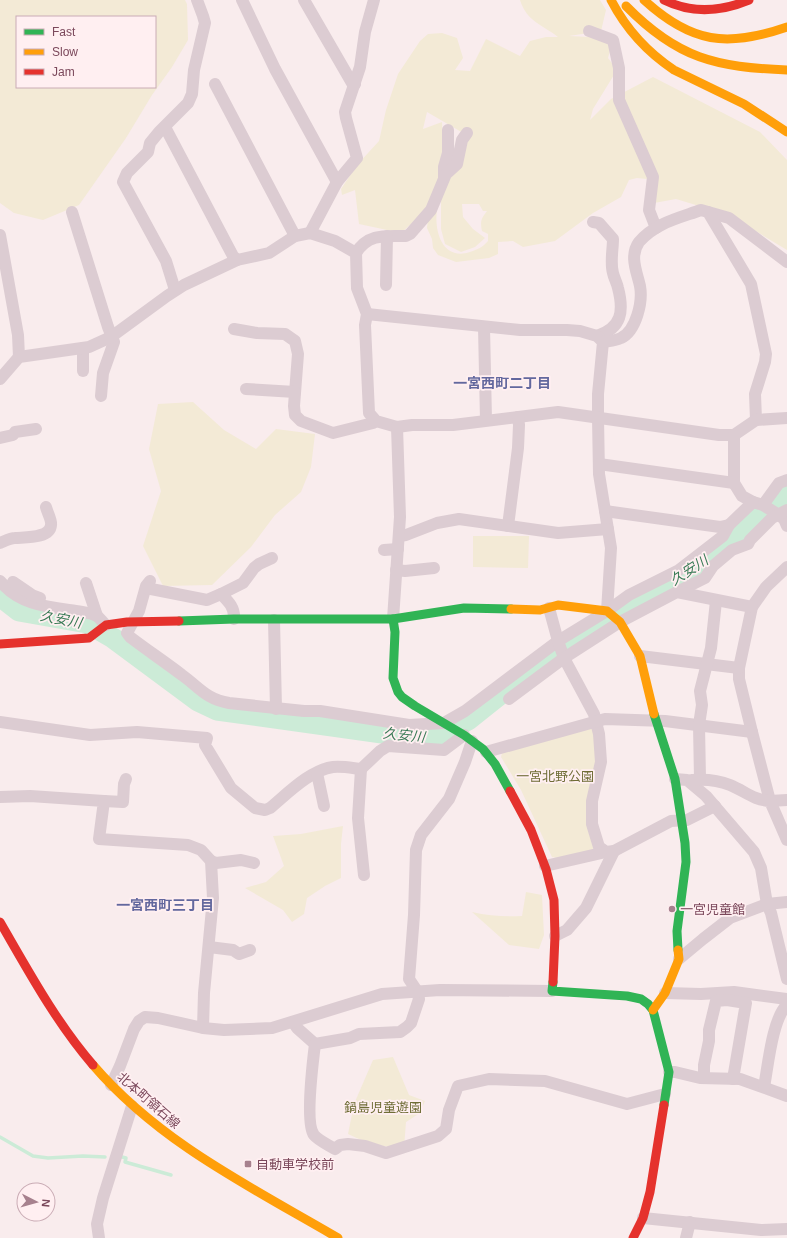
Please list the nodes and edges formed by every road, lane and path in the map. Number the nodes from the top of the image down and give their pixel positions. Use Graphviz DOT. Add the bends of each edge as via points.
graph roads {
  1 [pos="196,0"];
  2 [pos="242,0"];
  3 [pos="304,0"];
  4 [pos="374,0"];
  5 [pos="611,0"];
  6 [pos="621,0"];
  7 [pos="644,0"];
  8 [pos="664,0"];
  9 [pos="749,0"];
  10 [pos="787,27"];
  11 [pos="589,31"];
  12 [pos="787,70"];
  13 [pos="215,84"];
  14 [pos="355,84"];
  15 [pos="165,127"];
  16 [pos="448,130"];
  17 [pos="787,132"];
  18 [pos="467,133"];
  19 [pos="444,177"];
  20 [pos="337,182"];
  21 [pos="72,212"];
  22 [pos="708,212"];
  23 [pos="593,222"];
  24 [pos="656,228"];
  25 [pos="310,233"];
  26 [pos="0,235"];
  27 [pos="295,236"];
  28 [pos="387,236"];
  29 [pos="356,252"];
  30 [pos="237,260"];
  31 [pos="787,262"];
  32 [pos="386,285"];
  33 [pos="175,290"];
  34 [pos="367,314"];
  35 [pos="484,327"];
  36 [pos="234,329"];
  37 [pos="111,337"];
  38 [pos="600,339"];
  39 [pos="83,348"];
  40 [pos="19,357"];
  41 [pos="83,371"];
  42 [pos="0,379"];
  43 [pos="246,389"];
  44 [pos="295,392"];
  45 [pos="101,396"];
  46 [pos="518,417"];
  47 [pos="598,418"];
  48 [pos="787,418"];
  49 [pos="486,420"];
  50 [pos="756,420"];
  51 [pos="376,421"];
  52 [pos="397,427"];
  53 [pos="36,428"];
  54 [pos="734,435"];
  55 [pos="0,438"];
  56 [pos="599,464"];
  57 [pos="787,480"];
  58 [pos="734,483"];
  59 [pos="758,504"];
  60 [pos="46,507"];
  61 [pos="605,511"];
  62 [pos="780,513"];
  63 [pos="729,525"];
  64 [pos="508,526"];
  65 [pos="787,526"];
  66 [pos="608,529"];
  67 [pos="399,536"];
  68 [pos="0,543"];
  69 [pos="398,549"];
  70 [pos="384,550"];
  71 [pos="272,558"];
  72 [pos="787,567"];
  73 [pos="434,568"];
  74 [pos="396,570"];
  75 [pos="0,581"];
  76 [pos="13,582"];
  77 [pos="86,583"];
  78 [pos="677,592"];
  79 [pos="221,594"];
  80 [pos="716,601"];
  81 [pos="40,605"];
  82 [pos="752,607"];
  83 [pos="549,608"];
  84 [pos="607,611"];
  85 [pos="97,616"];
  86 [pos="234,619"];
  87 [pos="393,619"];
  88 [pos="274,620"];
  89 [pos="133,622"];
  90 [pos="620,622"];
  91 [pos="106,625"];
  92 [pos="558,641"];
  93 [pos="0,644"];
  94 [pos="640,656"];
  95 [pos="564,658"];
  96 [pos="707,664"];
  97 [pos="739,668"];
  98 [pos="509,699"];
  99 [pos="276,709"];
  100 [pos="657,721"];
  101 [pos="0,722"];
  102 [pos="596,722"];
  103 [pos="444,723"];
  104 [pos="699,725"];
  105 [pos="752,732"];
  106 [pos="468,738"];
  107 [pos="486,752"];
  108 [pos="361,769"];
  109 [pos="317,773"];
  110 [pos="126,779"];
  111 [pos="675,779"];
  112 [pos="700,779"];
  113 [pos="687,780"];
  114 [pos="0,797"];
  115 [pos="787,800"];
  116 [pos="104,801"];
  117 [pos="770,801"];
  118 [pos="324,806"];
  119 [pos="715,806"];
  120 [pos="681,820"];
  121 [pos="787,840"];
  122 [pos="610,851"];
  123 [pos="211,861"];
  124 [pos="254,863"];
  125 [pos="545,866"];
  126 [pos="364,875"];
  127 [pos="787,902"];
  128 [pos="768,904"];
  129 [pos="0,922"];
  130 [pos="555,936"];
  131 [pos="209,948"];
  132 [pos="250,950"];
  133 [pos="679,959"];
  134 [pos="787,979"];
  135 [pos="417,991"];
  136 [pos="552,991"];
  137 [pos="665,993"];
  138 [pos="746,1003"];
  139 [pos="787,1003"];
  140 [pos="772,1009"];
  141 [pos="653,1010"];
  142 [pos="293,1022"];
  143 [pos="204,1028"];
  144 [pos="774,1035"];
  145 [pos="315,1044"];
  146 [pos="668,1072"];
  147 [pos="704,1078"];
  148 [pos="733,1079"];
  149 [pos="111,1085"];
  150 [pos="764,1087"];
  151 [pos="665,1094"];
  152 [pos="787,1096"];
  153 [pos="132,1106"];
  154 [pos="643,1218"];
  155 [pos="690,1222"];
  156 [pos="787,1230"];
  157 [pos="321,1233"];
  158 [pos="761,1234"];
  159 [pos="99,1238"];
  160 [pos="338,1238"];
  161 [pos="633,1238"];
  162 [pos="686,1238"];
  1 -- 15 [label="street" via="205,23 194,70 192,94 184,108"];
  2 -- 20 [label="street" via="275,69"];
  3 -- 14 [label="street" via="352,83"];
  4 -- 14 [label="street"];
  5 -- 17 [label="main road" via="635,36 662,62 738,101"];
  6 -- 12 [label="main road" via="656,34 697,56 739,67"];
  7 -- 10 [label="main road" via="674,24 708,37 732,40 772,33"];
  8 -- 9 [label="main road" via="681,7 706,11 729,8"];
  11 -- 24 [label="street" via="613,40 619,68 618,100 653,177 649,210"];
  13 -- 27 [label="street"];
  14 -- 20 [label="street" via="346,118 357,158"];
  15 -- 30 [label="street"];
  15 -- 33 [label="street" via="150,143 148,152 127,173 123,182 166,261"];
  16 -- 19 [label="street"];
  18 -- 19 [label="street" via="462,140 457,164"];
  19 -- 28 [label="street" via="430,210 410,234"];
  20 -- 25 [label="street"];
  21 -- 37 [label="street"];
  22 -- 24 [label="street" via="701,210"];
  22 -- 31 [label="street" via="728,218"];
  22 -- 50 [label="street" via="751,284 766,354 755,394"];
  23 -- 38 [label="street" via="599,223 613,239 612,272 621,309 614,328"];
  24 -- 38 [label="street" via="640,242 635,251 634,265 640,288 635,323 630,332 621,338"];
  25 -- 27 [label="street"];
  25 -- 29 [label="street" via="335,241"];
  26 -- 40 [label="street" via="18,335"];
  27 -- 30 [label="street" via="269,253"];
  28 -- 29 [label="street" via="371,238"];
  28 -- 32 [label="street"];
  29 -- 34 [label="street" via="357,288"];
  30 -- 33 [label="street"];
  33 -- 37 [label="street"];
  34 -- 35 [label="street"];
  34 -- 51 [label="street" via="369,412"];
  35 -- 38 [label="street" via="580,331"];
  35 -- 49 [label="street"];
  36 -- 44 [label="street" via="285,334 295,341 298,354"];
  37 -- 39 [label="street"];
  37 -- 45 [label="street" via="114,342 103,373"];
  38 -- 47 [label="street"];
  39 -- 40 [label="street"];
  39 -- 41 [label="street"];
  40 -- 42 [label="street"];
  43 -- 44 [label="street"];
  44 -- 51 [label="street" via="294,410 298,419 333,433"];
  46 -- 47 [label="street" via="558,412"];
  46 -- 49 [label="street"];
  46 -- 64 [label="street" via="518,448"];
  47 -- 54 [label="street"];
  47 -- 56 [label="street"];
  48 -- 50 [label="street"];
  49 -- 52 [label="street" via="453,425"];
  50 -- 54 [label="street"];
  51 -- 52 [label="street"];
  52 -- 67 [label="street"];
  53 -- 55 [label="street"];
  54 -- 58 [label="street"];
  56 -- 58 [label="street"];
  56 -- 61 [label="street"];
  57 -- 59 [label="street" via="779,483"];
  58 -- 59 [label="street" via="742,496"];
  59 -- 62 [label="street"];
  59 -- 63 [label="street"];
  60 -- 68 [label="street" via="51,524 49,530 40,535 14,538"];
  61 -- 63 [label="street" via="720,527"];
  61 -- 66 [label="street"];
  62 -- 65 [label="street"];
  62 -- 78 [label="street" via="748,544 732,550 713,566 705,578"];
  63 -- 84 [label="street" via="723,536 679,570 629,594"];
  64 -- 66 [label="street" via="558,533"];
  64 -- 67 [label="street" via="448,520"];
  66 -- 84 [label="street" via="611,548"];
  67 -- 69 [label="street"];
  69 -- 70 [label="street"];
  69 -- 74 [label="street"];
  71 -- 79 [label="street" via="254,568 249,584"];
  72 -- 82 [label="street" via="766,587"];
  73 -- 74 [label="street"];
  74 -- 87 [label="street"];
  75 -- 81 [label="street" via="16,596"];
  76 -- 81 [label="street" via="40,598"];
  77 -- 85 [label="street"];
  78 -- 80 [label="street"];
  78 -- 90 [label="street"];
  79 -- 86 [label="street" via="235,612"];
  79 -- 89 [label="street" via="207,600 148,584"];
  80 -- 82 [label="street"];
  80 -- 96 [label="street"];
  81 -- 85 [label="street"];
  82 -- 97 [label="street"];
  83 -- 84 [label="main road" via="558,605"];
  83 -- 87 [label="main road" via="464,608"];
  83 -- 92 [label="street"];
  84 -- 90 [label="main road"];
  84 -- 92 [label="street"];
  85 -- 91 [label="street"];
  86 -- 88 [label="main road"];
  86 -- 89 [label="main road"];
  87 -- 88 [label="main road"];
  87 -- 103 [label="main road" via="395,687 402,697"];
  88 -- 99 [label="street"];
  89 -- 91 [label="main road"];
  89 -- 99 [label="street" via="128,633 130,637 208,696 218,701"];
  90 -- 94 [label="main road"];
  90 -- 95 [label="street"];
  91 -- 93 [label="main road" via="89,638"];
  92 -- 95 [label="street"];
  92 -- 103 [label="street" via="465,711"];
  94 -- 96 [label="street"];
  94 -- 100 [label="main road"];
  95 -- 98 [label="street"];
  95 -- 102 [label="street"];
  96 -- 97 [label="street"];
  96 -- 104 [label="street" via="700,691 702,705"];
  97 -- 105 [label="street" via="739,680"];
  99 -- 103 [label="street" via="320,711 410,725"];
  100 -- 102 [label="street" via="604,719"];
  100 -- 104 [label="street"];
  100 -- 111 [label="main road"];
  101 -- 109 [label="street" via="90,735 137,732 207,738 205,745 231,788 255,808 265,810"];
  102 -- 107 [label="street"];
  102 -- 122 [label="street" via="601,762 592,801 592,824 599,847"];
  103 -- 106 [label="main road"];
  104 -- 105 [label="street"];
  104 -- 112 [label="street"];
  105 -- 117 [label="street"];
  106 -- 107 [label="main road"];
  106 -- 108 [label="street" via="444,750 388,746"];
  106 -- 135 [label="street" via="465,762 449,799 421,835 416,850 409,979"];
  107 -- 125 [label="main road" via="531,830"];
  108 -- 109 [label="street" via="333,768"];
  108 -- 126 [label="street" via="358,818"];
  109 -- 118 [label="street"];
  110 -- 116 [label="street" via="123,802"];
  111 -- 113 [label="street"];
  111 -- 120 [label="main road"];
  112 -- 113 [label="street"];
  112 -- 117 [label="street" via="718,781 759,800"];
  113 -- 119 [label="street"];
  114 -- 116 [label="street" via="30,796"];
  115 -- 117 [label="street"];
  116 -- 123 [label="street" via="99,839 188,845 201,850"];
  117 -- 121 [label="street"];
  119 -- 120 [label="street" via="687,820"];
  119 -- 128 [label="street" via="754,852 761,868"];
  120 -- 122 [label="street" via="671,821"];
  120 -- 133 [label="main road" via="686,862 677,931"];
  122 -- 125 [label="street"];
  122 -- 130 [label="street" via="586,908 567,930"];
  123 -- 124 [label="street" via="241,860"];
  123 -- 131 [label="street" via="213,898"];
  125 -- 130 [label="main road" via="554,900"];
  127 -- 128 [label="street"];
  128 -- 133 [label="street" via="730,918"];
  128 -- 134 [label="street"];
  129 -- 149 [label="main road, 北本町領石線" via="50,1008 71,1038"];
  130 -- 136 [label="main road"];
  131 -- 132 [label="street" via="233,950 239,954"];
  131 -- 143 [label="street" via="204,993"];
  133 -- 137 [label="main road"];
  135 -- 136 [label="street"];
  135 -- 142 [label="street" via="369,997"];
  135 -- 145 [label="street" via="419,999 411,1023 400,1032 359,1034"];
  136 -- 141 [label="main road" via="626,996 641,999"];
  137 -- 139 [label="street" via="734,992"];
  137 -- 141 [label="main road"];
  138 -- 139 [label="street"];
  138 -- 147 [label="street" via="727,1000 716,1002 709,1030"];
  138 -- 148 [label="street"];
  139 -- 144 [label="street"];
  140 -- 144 [label="street" via="774,1011 770,1030"];
  141 -- 146 [label="main road"];
  142 -- 143 [label="street" via="272,1028"];
  142 -- 145 [label="street"];
  143 -- 149 [label="street" via="152,1017 139,1020"];
  144 -- 150 [label="street"];
  145 -- 151 [label="street" via="310,1093 312,1128 314,1134 335,1149 348,1144 386,1153 438,1136 446,1129 449,1110 458,1086 489,1078 545,1081 627,1104"];
  146 -- 147 [label="street"];
  146 -- 151 [label="main road"];
  147 -- 148 [label="street"];
  148 -- 150 [label="street"];
  149 -- 153 [label="main road, 北本町領石線"];
  150 -- 152 [label="street"];
  151 -- 154 [label="main road" via="650,1192"];
  153 -- 157 [label="main road, 北本町領石線" via="191,1152"];
  153 -- 159 [label="street" via="103,1198 97,1224"];
  154 -- 155 [label="street"];
  154 -- 161 [label="main road"];
  155 -- 158 [label="street"];
  155 -- 162 [label="street"];
  156 -- 158 [label="street"];
  157 -- 160 [label="main road, 北本町領石線"];
}
